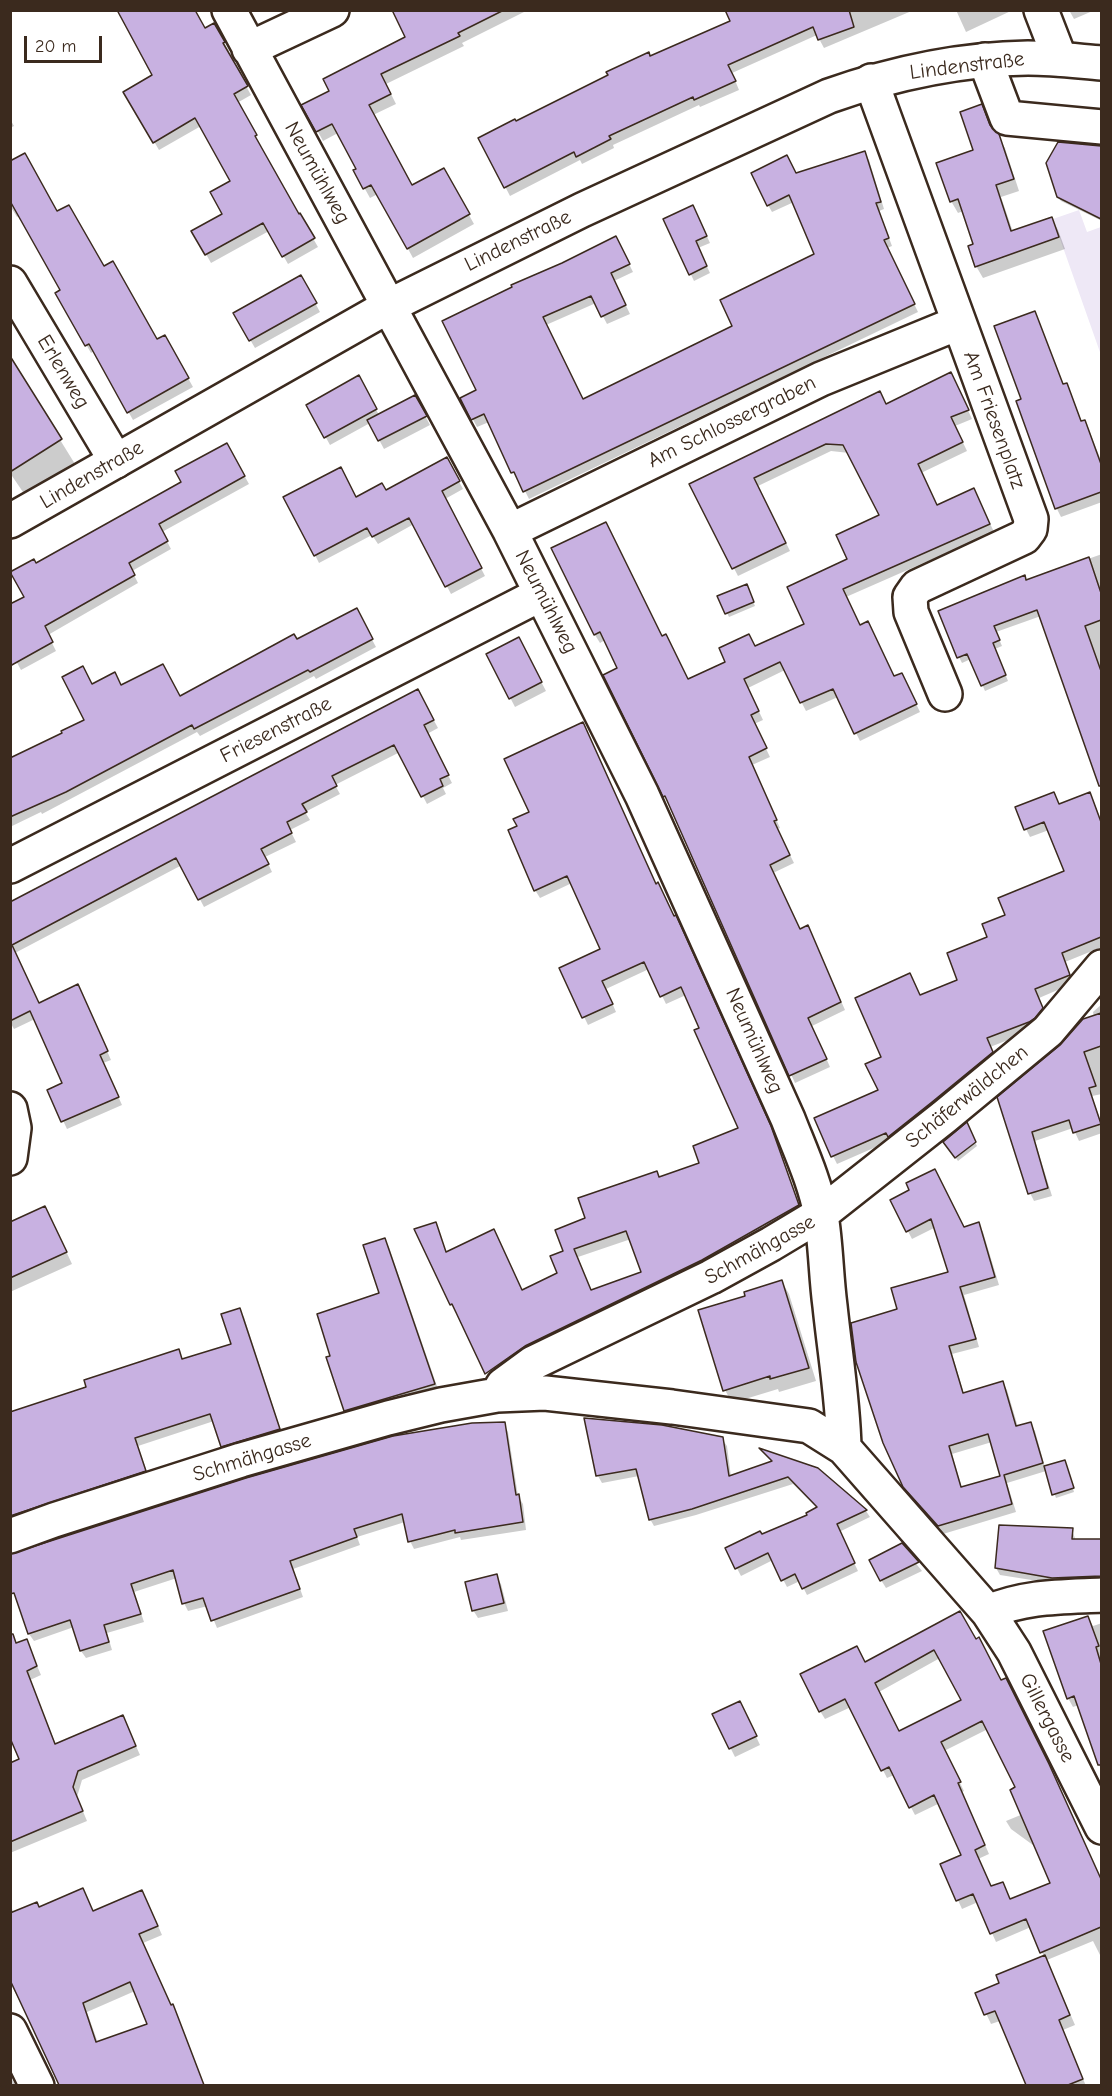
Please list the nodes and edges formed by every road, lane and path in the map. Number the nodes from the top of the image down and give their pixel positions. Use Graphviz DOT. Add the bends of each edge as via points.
graph roads {
  1 [pos="229,10"];
  2 [pos="332,10"];
  3 [pos="1041,10"];
  4 [pos="249,49"];
  5 [pos="1060,59"];
  6 [pos="985,60"];
  7 [pos="1101,63"];
  8 [pos="871,81"];
  9 [pos="1101,127"];
  10 [pos="10,283"];
  11 [pos="389,306"];
  12 [pos="958,323"];
  13 [pos="116,461"];
  14 [pos="10,521"];
  15 [pos="510,531"];
  16 [pos="541,594"];
  17 [pos="945,694"];
  18 [pos="10,866"];
  19 [pos="1101,968"];
  20 [pos="10,1109"];
  21 [pos="10,1158"];
  22 [pos="821,1214"];
  23 [pos="497,1395"];
  24 [pos="844,1448"];
  25 [pos="10,1536"];
  26 [pos="1101,1595"];
  27 [pos="988,1612"];
  28 [pos="1101,1827"];
  29 [pos="10,2031"];
  30 [pos="37,2085"];
  1 -- 4 [label="street, Neumühlweg"];
  2 -- 4 [label="street"];
  3 -- 5 [label="street, Lindenstraße"];
  4 -- 11 [label="street, Neumühlweg"];
  5 -- 6 [label="street, Lindenstraße"];
  5 -- 7 [label="street, Lindenstraße"];
  6 -- 8 [label="street, Lindenstraße" via="945,64"];
  6 -- 9 [label="street" via="1007,118"];
  8 -- 11 [label="street, Lindenstraße" via="787,114"];
  8 -- 12 [label="street, Am Friesenplatz"];
  10 -- 13 [label="street, Erlenweg"];
  11 -- 13 [label="street, Lindenstraße"];
  11 -- 15 [label="street, Neumühlweg"];
  12 -- 15 [label="street, Am Schlossergraben" via="821,379"];
  12 -- 17 [label="street, Am Friesenplatz" via="1031,519 1024,537 917,587 910,597 911,612"];
  13 -- 14 [label="street, Lindenstraße"];
  15 -- 16 [label="street, Neumühlweg"];
  16 -- 18 [label="street, Friesenstraße"];
  16 -- 22 [label="street, Neumühlweg" via="642,795 729,985 788,1119"];
  19 -- 22 [label="street, Schäferwäldchen" via="1048,1031"];
  20 -- 21 [label="street" via="14,1128"];
  22 -- 23 [label="street, Schmähgasse" via="711,1277 533,1363 502,1385"];
  22 -- 24 [label="street, Schmähgasse"];
  23 -- 24 [label="street, Schmähgasse" via="545,1394 809,1426"];
  23 -- 25 [label="street, Schmähgasse" via="441,1405 241,1460"];
  24 -- 27 [label="street, Schmähgasse"];
  26 -- 27 [label="street" via="1026,1599"];
  27 -- 28 [label="street, Gillergasse" via="1014,1652"];
  29 -- 30 [label="street"];
}
